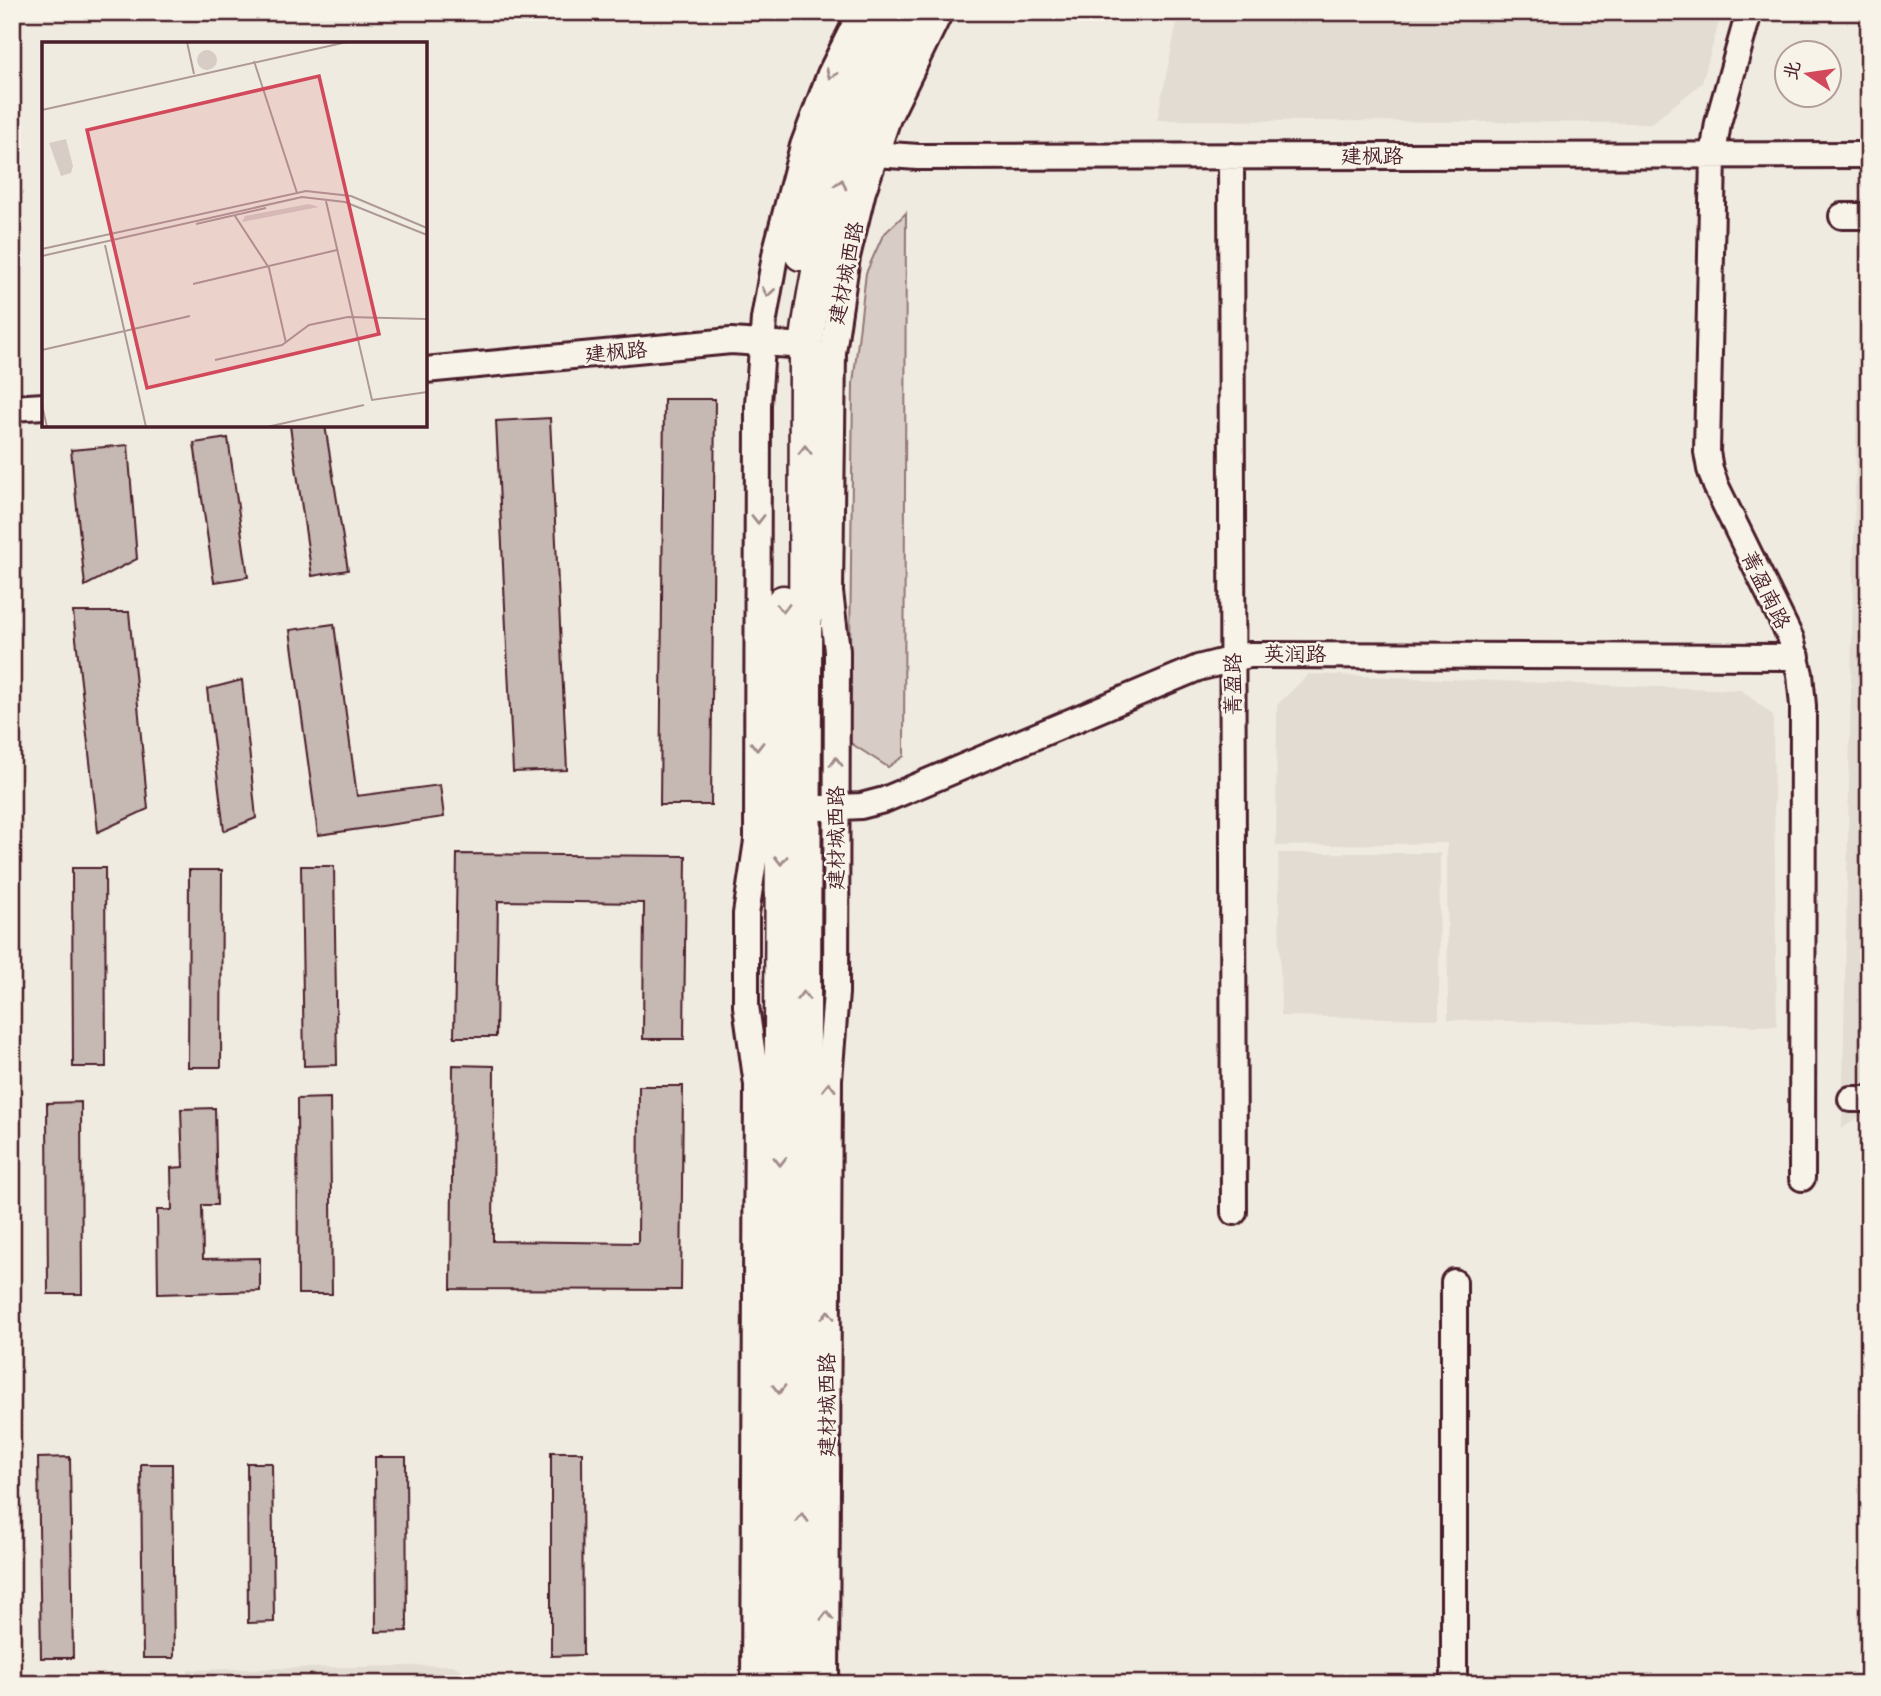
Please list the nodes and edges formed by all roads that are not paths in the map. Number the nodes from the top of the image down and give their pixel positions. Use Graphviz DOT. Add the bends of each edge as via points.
graph roads {
  1 [pos="860,12"];
  2 [pos="887,12"];
  3 [pos="915,12"];
  4 [pos="940,12"];
  5 [pos="1749,12"];
  6 [pos="875,154"];
  7 [pos="1713,155"];
  8 [pos="1869,155"];
  9 [pos="1231,156"];
  10 [pos="863,191"];
  11 [pos="1842,216"];
  12 [pos="1869,216"];
  13 [pos="816,281"];
  14 [pos="785,344"];
  15 [pos="427,370"];
  16 [pos="42,405"];
  17 [pos="12,408"];
  18 [pos="1797,657"];
  19 [pos="1233,658"];
  20 [pos="793,808"];
  21 [pos="836,808"];
  22 [pos="1802,1178"];
  23 [pos="1234,1212"];
  24 [pos="1454,1282"];
  25 [pos="754,1684"];
  26 [pos="778,1684"];
  27 [pos="802,1684"];
  28 [pos="826,1684"];
  29 [pos="1454,1684"];
  1 -- 14 [label="street, 建材城西路, one-way" via="825,87 793,180 770,279"];
  2 -- 14 [label="main road, 建材城西路" via="826,153"];
  13 -- 3 [label="main road, 建材城西路, one-way" via="854,144"];
  4 -- 6 [label="street, 建材城西路" via="905,80"];
  5 -- 7 [label="street, 菁盈南路"];
  6 -- 9 [label="street, 建枫路"];
  6 -- 10 [label="street, 建材城西路"];
  7 -- 8 [label="street, 建枫路"];
  7 -- 9 [label="street, 建枫路"];
  7 -- 18 [label="street, 菁盈南路" via="1710,468"];
  9 -- 19 [label="street, 菁盈路"];
  10 -- 13 [label="street"];
  21 -- 10 [label="street, 建材城西路, one-way" via="831,385 838,306"];
  11 -- 12 [label="street"];
  13 -- 14 [label="main road, 建材城西路"];
  14 -- 15 [label="street, 建枫路" via="731,341"];
  14 -- 20 [label="main road, 建材城西路"];
  14 -- 25 [label="street, 建材城西路, one-way" via="758,404 757,841 746,914 746,1006 757,1085"];
  16 -- 17 [label="street"];
  18 -- 19 [label="street, 英润路" via="1266,653"];
  18 -- 22 [label="street, 菁盈南路" via="1803,706"];
  19 -- 21 [label="street, 英润路" via="1199,668 884,800"];
  19 -- 23 [label="street, 菁盈路"];
  20 -- 21 [label="street, 英润路"];
  20 -- 26 [label="main road, 建材城西路, one-way"];
  27 -- 20 [label="main road, 建材城西路, one-way"];
  28 -- 21 [label="street, 建材城西路, one-way" via="828,1092 836,993"];
  24 -- 29 [label="street"];
}
